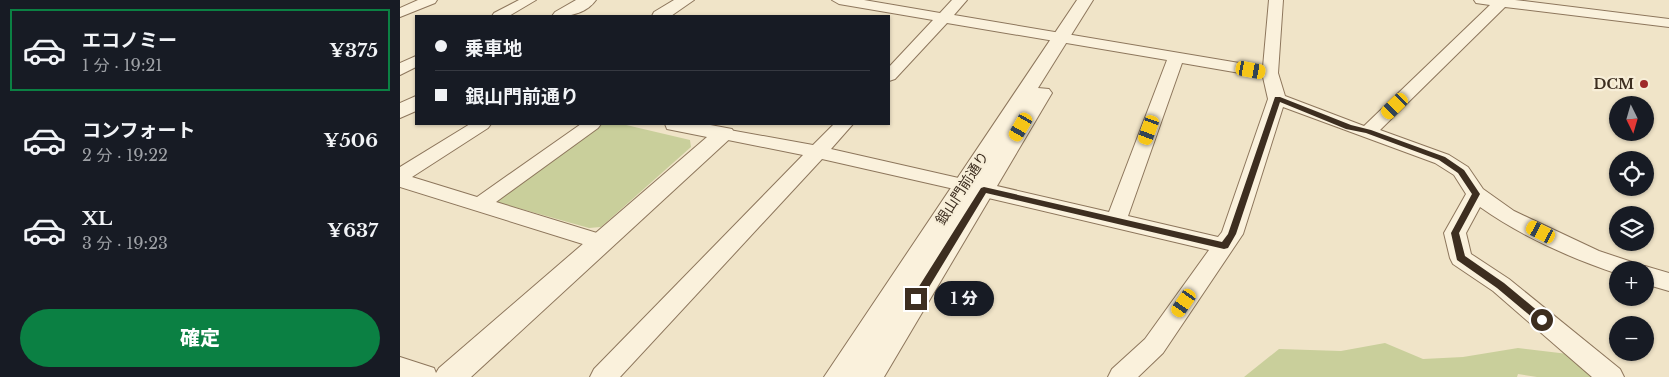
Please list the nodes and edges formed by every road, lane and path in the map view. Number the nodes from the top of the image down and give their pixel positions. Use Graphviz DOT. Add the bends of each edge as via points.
graph roads {
  1 [pos="430,0"];
  2 [pos="529,0"];
  3 [pos="588,0"];
  4 [pos="686,0"];
  5 [pos="839,0"];
  6 [pos="960,0"];
  7 [pos="1085,0"];
  8 [pos="1098,0"];
  9 [pos="1276,0"];
  10 [pos="1480,0"];
  11 [pos="1503,2"];
  12 [pos="400,13"];
  13 [pos="501,15"];
  14 [pos="563,15"];
  15 [pos="662,15"];
  16 [pos="944,17"];
  17 [pos="1669,23"];
  18 [pos="1067,38"];
  19 [pos="1176,57"];
  20 [pos="415,62"];
  21 [pos="400,70"];
  22 [pos="1270,73"];
  23 [pos="890,75"];
  24 [pos="1277,99"];
  25 [pos="415,103"];
  26 [pos="400,112"];
  27 [pos="480,125"];
  28 [pos="591,125"];
  29 [pos="680,125"];
  30 [pos="843,125"];
  31 [pos="1368,132"];
  32 [pos="724,134"];
  33 [pos="817,152"];
  34 [pos="400,176"];
  35 [pos="400,180"];
  36 [pos="974,188"];
  37 [pos="1476,194"];
  38 [pos="479,205"];
  39 [pos="1116,220"];
  40 [pos="602,242"];
  41 [pos="1224,246"];
  42 [pos="1609,263"];
  43 [pos="1654,278"];
  44 [pos="1669,282"];
  45 [pos="400,370"];
  46 [pos="424,377"];
  47 [pos="450,377"];
  48 [pos="603,377"];
  49 [pos="840,377"];
  50 [pos="867,377"];
  51 [pos="1121,377"];
  52 [pos="1611,377"];
  1 -- 12 [label="street"];
  2 -- 13 [label="street"];
  3 -- 14 [label="street"];
  4 -- 15 [label="street"];
  5 -- 16 [label="street"];
  6 -- 16 [label="street"];
  7 -- 18 [label="street, 銀山門前通り"];
  8 -- 18 [label="street, 銀山門前通り"];
  9 -- 22 [label="street"];
  10 -- 11 [label="street"];
  11 -- 17 [label="street"];
  11 -- 31 [label="street"];
  16 -- 18 [label="street"];
  16 -- 23 [label="street"];
  18 -- 19 [label="street"];
  18 -- 36 [label="street, 銀山門前通り"];
  19 -- 22 [label="street"];
  19 -- 39 [label="street"];
  20 -- 21 [label="street"];
  22 -- 24 [label="street"];
  24 -- 31 [label="street"];
  24 -- 41 [label="street" via="1232,234"];
  25 -- 26 [label="street"];
  27 -- 34 [label="street"];
  28 -- 38 [label="street"];
  29 -- 32 [label="street"];
  30 -- 33 [label="street"];
  31 -- 37 [label="street" via="1442,159 1461,171"];
  32 -- 33 [label="street"];
  32 -- 40 [label="street"];
  33 -- 36 [label="street"];
  33 -- 48 [label="street"];
  35 -- 38 [label="street"];
  36 -- 39 [label="street"];
  36 -- 49 [label="street, 銀山門前通り"];
  36 -- 50 [label="street, 銀山門前通り"];
  37 -- 42 [label="street" via="1507,216 1582,253"];
  37 -- 52 [label="street" via="1455,233 1460,258 1501,285"];
  38 -- 40 [label="street"];
  39 -- 41 [label="street"];
  40 -- 47 [label="street"];
  41 -- 51 [label="street" via="1154,346"];
  43 -- 44 [label="street"];
  45 -- 46 [label="street"];
}
